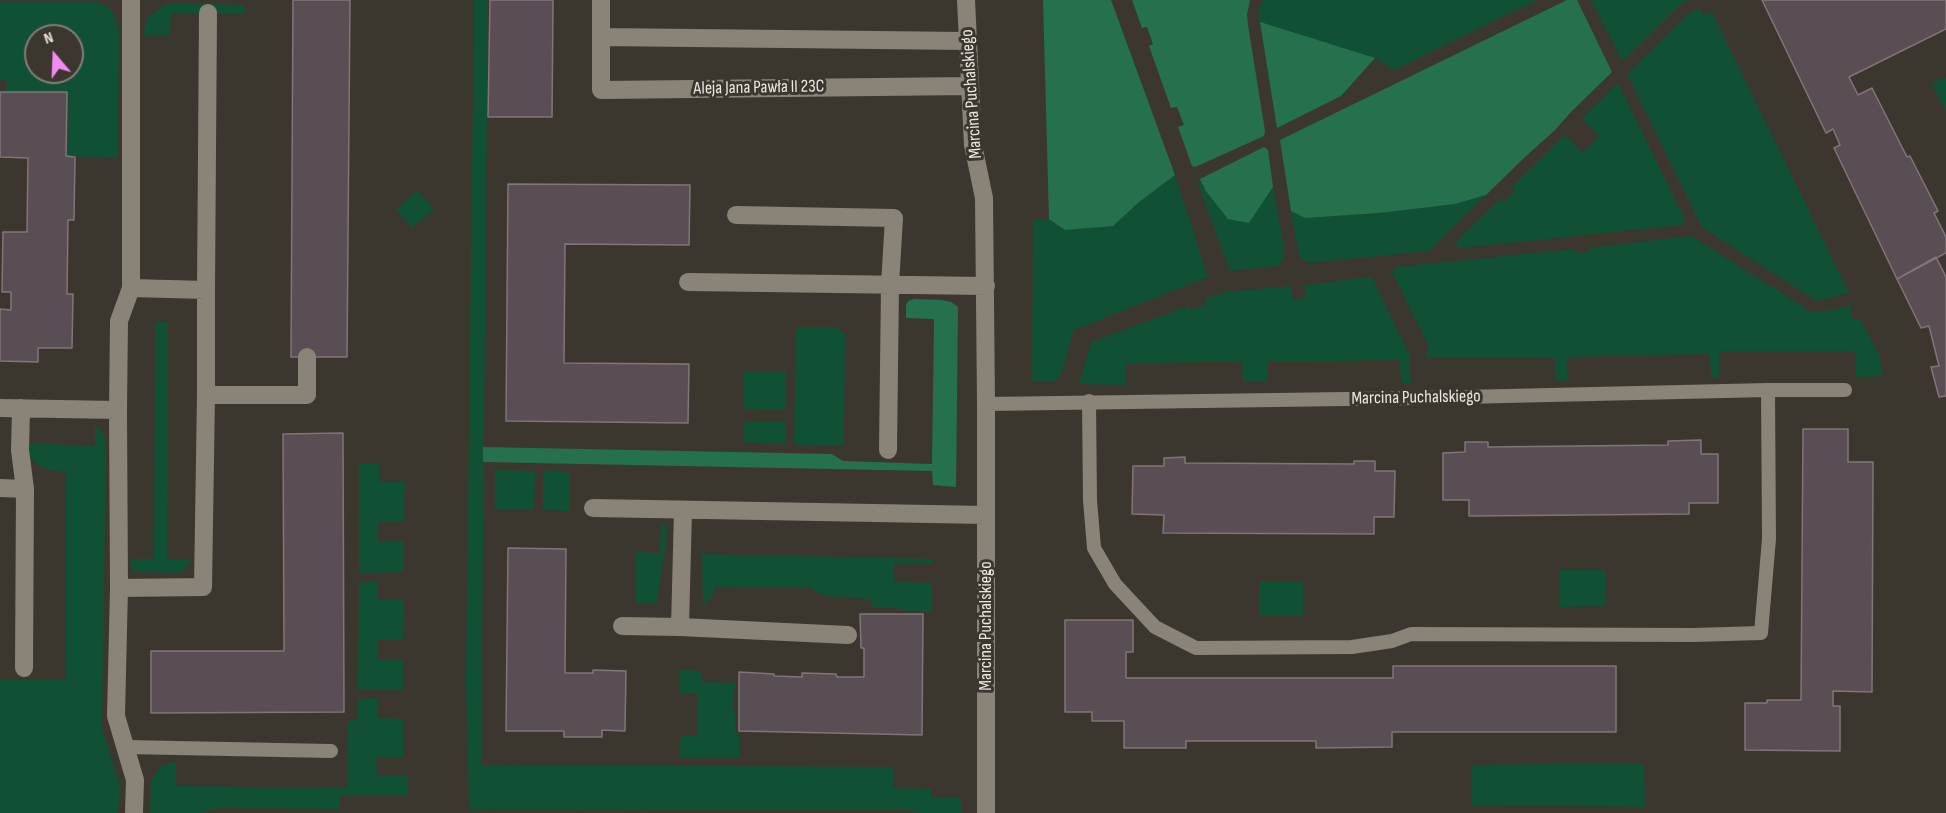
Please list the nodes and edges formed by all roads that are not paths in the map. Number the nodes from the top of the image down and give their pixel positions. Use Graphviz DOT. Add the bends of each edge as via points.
graph roads {
  1 [pos="131,0"];
  2 [pos="601,0"];
  3 [pos="966,0"];
  4 [pos="208,14"];
  5 [pos="601,37"];
  6 [pos="968,41"];
  7 [pos="970,86"];
  8 [pos="736,215"];
  9 [pos="688,282"];
  10 [pos="890,285"];
  11 [pos="986,286"];
  12 [pos="131,288"];
  13 [pos="206,290"];
  14 [pos="307,357"];
  15 [pos="1768,390"];
  16 [pos="1845,390"];
  17 [pos="206,395"];
  18 [pos="1089,402"];
  19 [pos="986,404"];
  20 [pos="0,408"];
  21 [pos="21,408"];
  22 [pos="118,410"];
  23 [pos="888,450"];
  24 [pos="0,488"];
  25 [pos="25,489"];
  26 [pos="593,508"];
  27 [pos="683,510"];
  28 [pos="986,515"];
  29 [pos="119,588"];
  30 [pos="622,626"];
  31 [pos="680,627"];
  32 [pos="848,635"];
  33 [pos="24,668"];
  34 [pos="125,747"];
  35 [pos="331,751"];
  36 [pos="134,813"];
  37 [pos="986,813"];
  1 -- 12 [label="street"];
  2 -- 5 [label="street, Aleja Jana Pawła II 23C"];
  3 -- 6 [label="street, Marcina Puchalskiego"];
  4 -- 13 [label="street"];
  5 -- 6 [label="street"];
  5 -- 7 [label="street, Aleja Jana Pawła II 23C" via="601,90"];
  6 -- 7 [label="street, Marcina Puchalskiego"];
  7 -- 11 [label="street, Marcina Puchalskiego" via="973,145 984,198"];
  8 -- 10 [label="street" via="894,218"];
  9 -- 10 [label="street"];
  10 -- 11 [label="street"];
  10 -- 23 [label="street"];
  11 -- 19 [label="street, Marcina Puchalskiego"];
  12 -- 13 [label="street"];
  12 -- 22 [label="street" via="120,321"];
  13 -- 17 [label="street"];
  14 -- 17 [label="street" via="307,395"];
  15 -- 16 [label="lane, Marcina Puchalskiego"];
  15 -- 18 [label="lane, Marcina Puchalskiego"];
  15 -- 18 [label="lane" via="1769,539 1761,633 1411,634 1353,647 1196,648 1155,627 1115,584 1094,548"];
  17 -- 29 [label="street" via="203,588"];
  18 -- 19 [label="lane, Marcina Puchalskiego"];
  19 -- 28 [label="street, Marcina Puchalskiego"];
  20 -- 21 [label="street"];
  21 -- 22 [label="street"];
  21 -- 25 [label="street" via="20,450"];
  22 -- 29 [label="street"];
  24 -- 25 [label="street"];
  25 -- 33 [label="street"];
  26 -- 27 [label="street"];
  27 -- 28 [label="street"];
  27 -- 31 [label="street"];
  28 -- 37 [label="street, Marcina Puchalskiego"];
  29 -- 34 [label="street" via="116,716"];
  30 -- 31 [label="street"];
  31 -- 32 [label="street"];
  34 -- 35 [label="lane"];
  34 -- 36 [label="street" via="135,780"];
}
